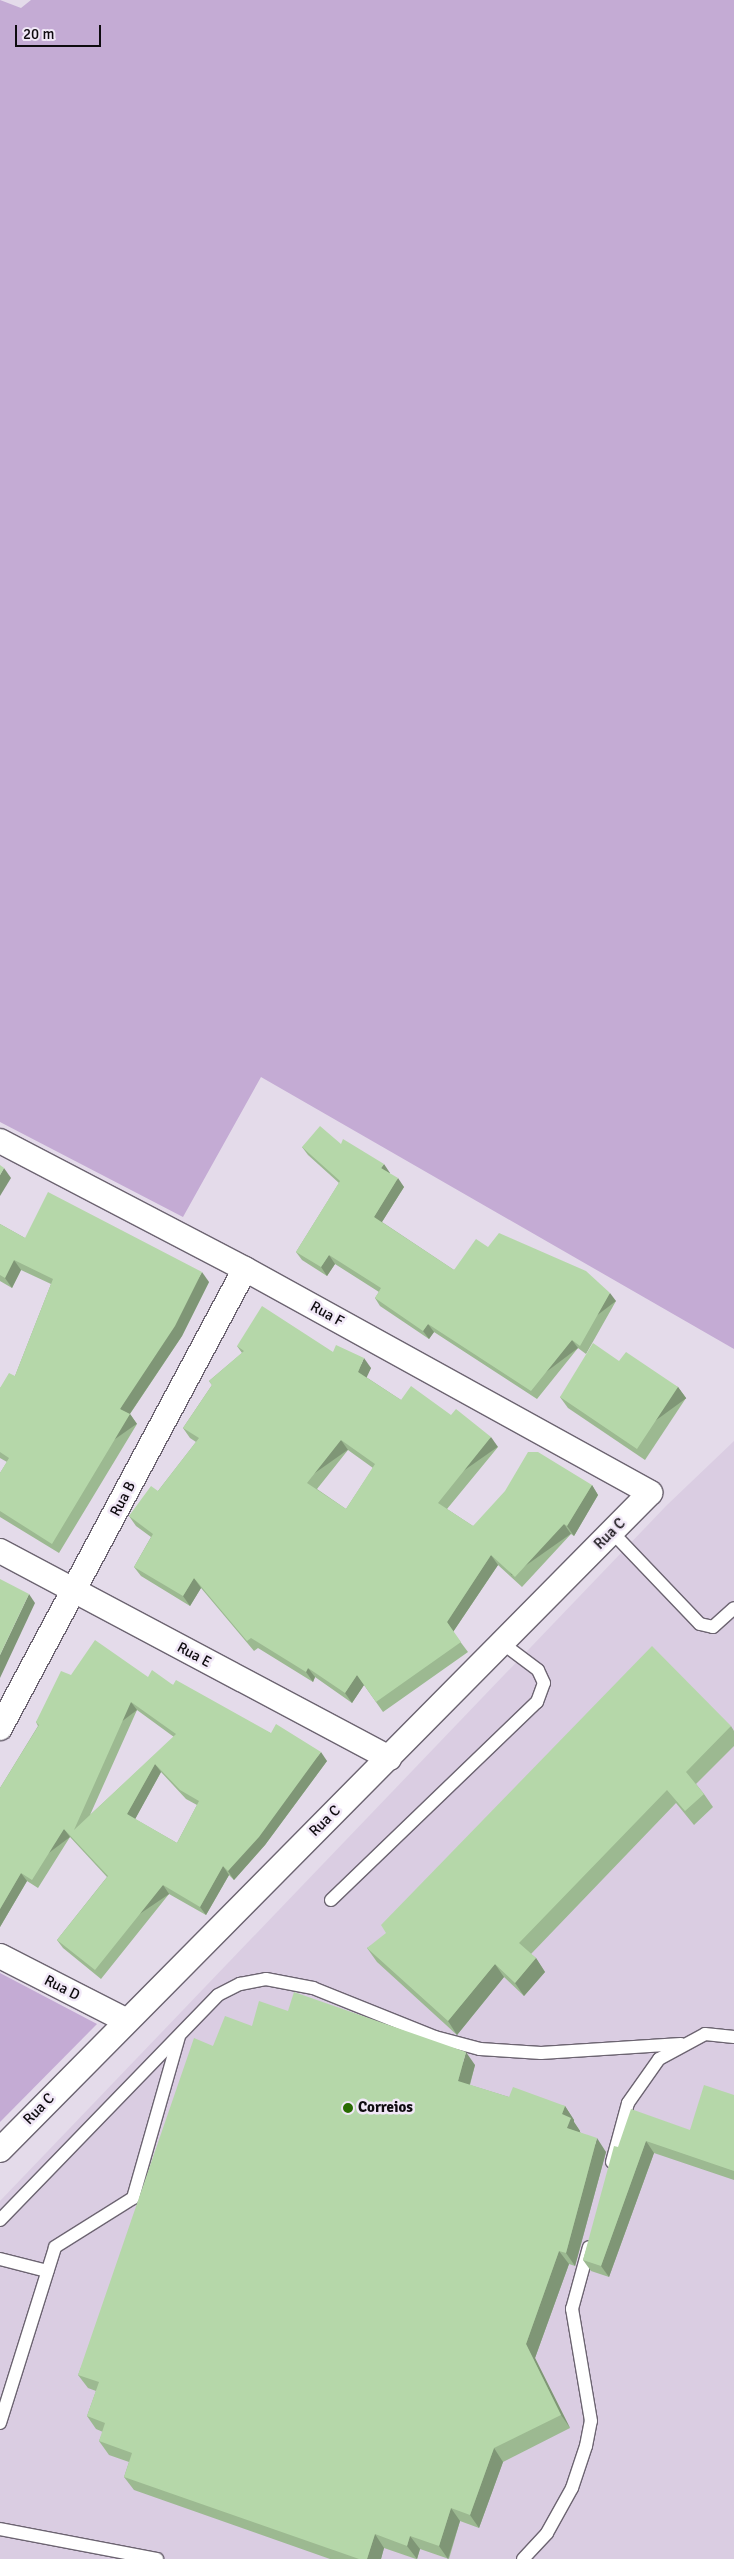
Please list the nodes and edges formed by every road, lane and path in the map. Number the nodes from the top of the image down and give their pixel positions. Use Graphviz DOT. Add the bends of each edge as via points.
graph roads {
  1 [pos="0,1141"];
  2 [pos="245,1269"];
  3 [pos="650,1493"];
  4 [pos="612,1532"];
  5 [pos="0,1551"];
  6 [pos="74,1591"];
  7 [pos="734,1608"];
  8 [pos="502,1643"];
  9 [pos="0,1728"];
  10 [pos="389,1758"];
  11 [pos="330,1900"];
  12 [pos="0,1956"];
  13 [pos="125,2020"];
  14 [pos="180,2034"];
  15 [pos="734,2036"];
  16 [pos="681,2044"];
  17 [pos="0,2150"];
  18 [pos="608,2178"];
  19 [pos="0,2220"];
  20 [pos="592,2234"];
  21 [pos="0,2259"];
  22 [pos="47,2271"];
  23 [pos="0,2423"];
  24 [pos="0,2529"];
  25 [pos="157,2559"];
  26 [pos="523,2559"];
  1 -- 2 [label="street, Rua F"];
  2 -- 3 [label="street, Rua F"];
  2 -- 6 [label="street, Rua B"];
  3 -- 4 [label="street, Rua C"];
  4 -- 7 [label="lane" via="700,1624 713,1627"];
  4 -- 8 [label="street, Rua C"];
  5 -- 6 [label="street, Rua E"];
  6 -- 9 [label="street, Rua B"];
  6 -- 10 [label="street, Rua E"];
  8 -- 10 [label="street, Rua C"];
  8 -- 11 [label="lane" via="538,1670 544,1684 537,1702"];
  10 -- 13 [label="street, Rua C"];
  12 -- 13 [label="street, Rua D"];
  13 -- 17 [label="street, Rua C"];
  14 -- 16 [label="lane" via="218,1995 240,1984 266,1979 313,1988 435,2036 480,2049 541,2053"];
  14 -- 19 [label="lane"];
  14 -- 22 [label="lane" via="134,2198 55,2247"];
  15 -- 16 [label="lane" via="706,2034"];
  16 -- 18 [label="lane" via="659,2058 628,2103"];
  20 -- 26 [label="lane" via="572,2309 591,2422 586,2446 568,2496 547,2533"];
  21 -- 22 [label="lane"];
  22 -- 23 [label="lane"];
  24 -- 25 [label="lane"];
}
